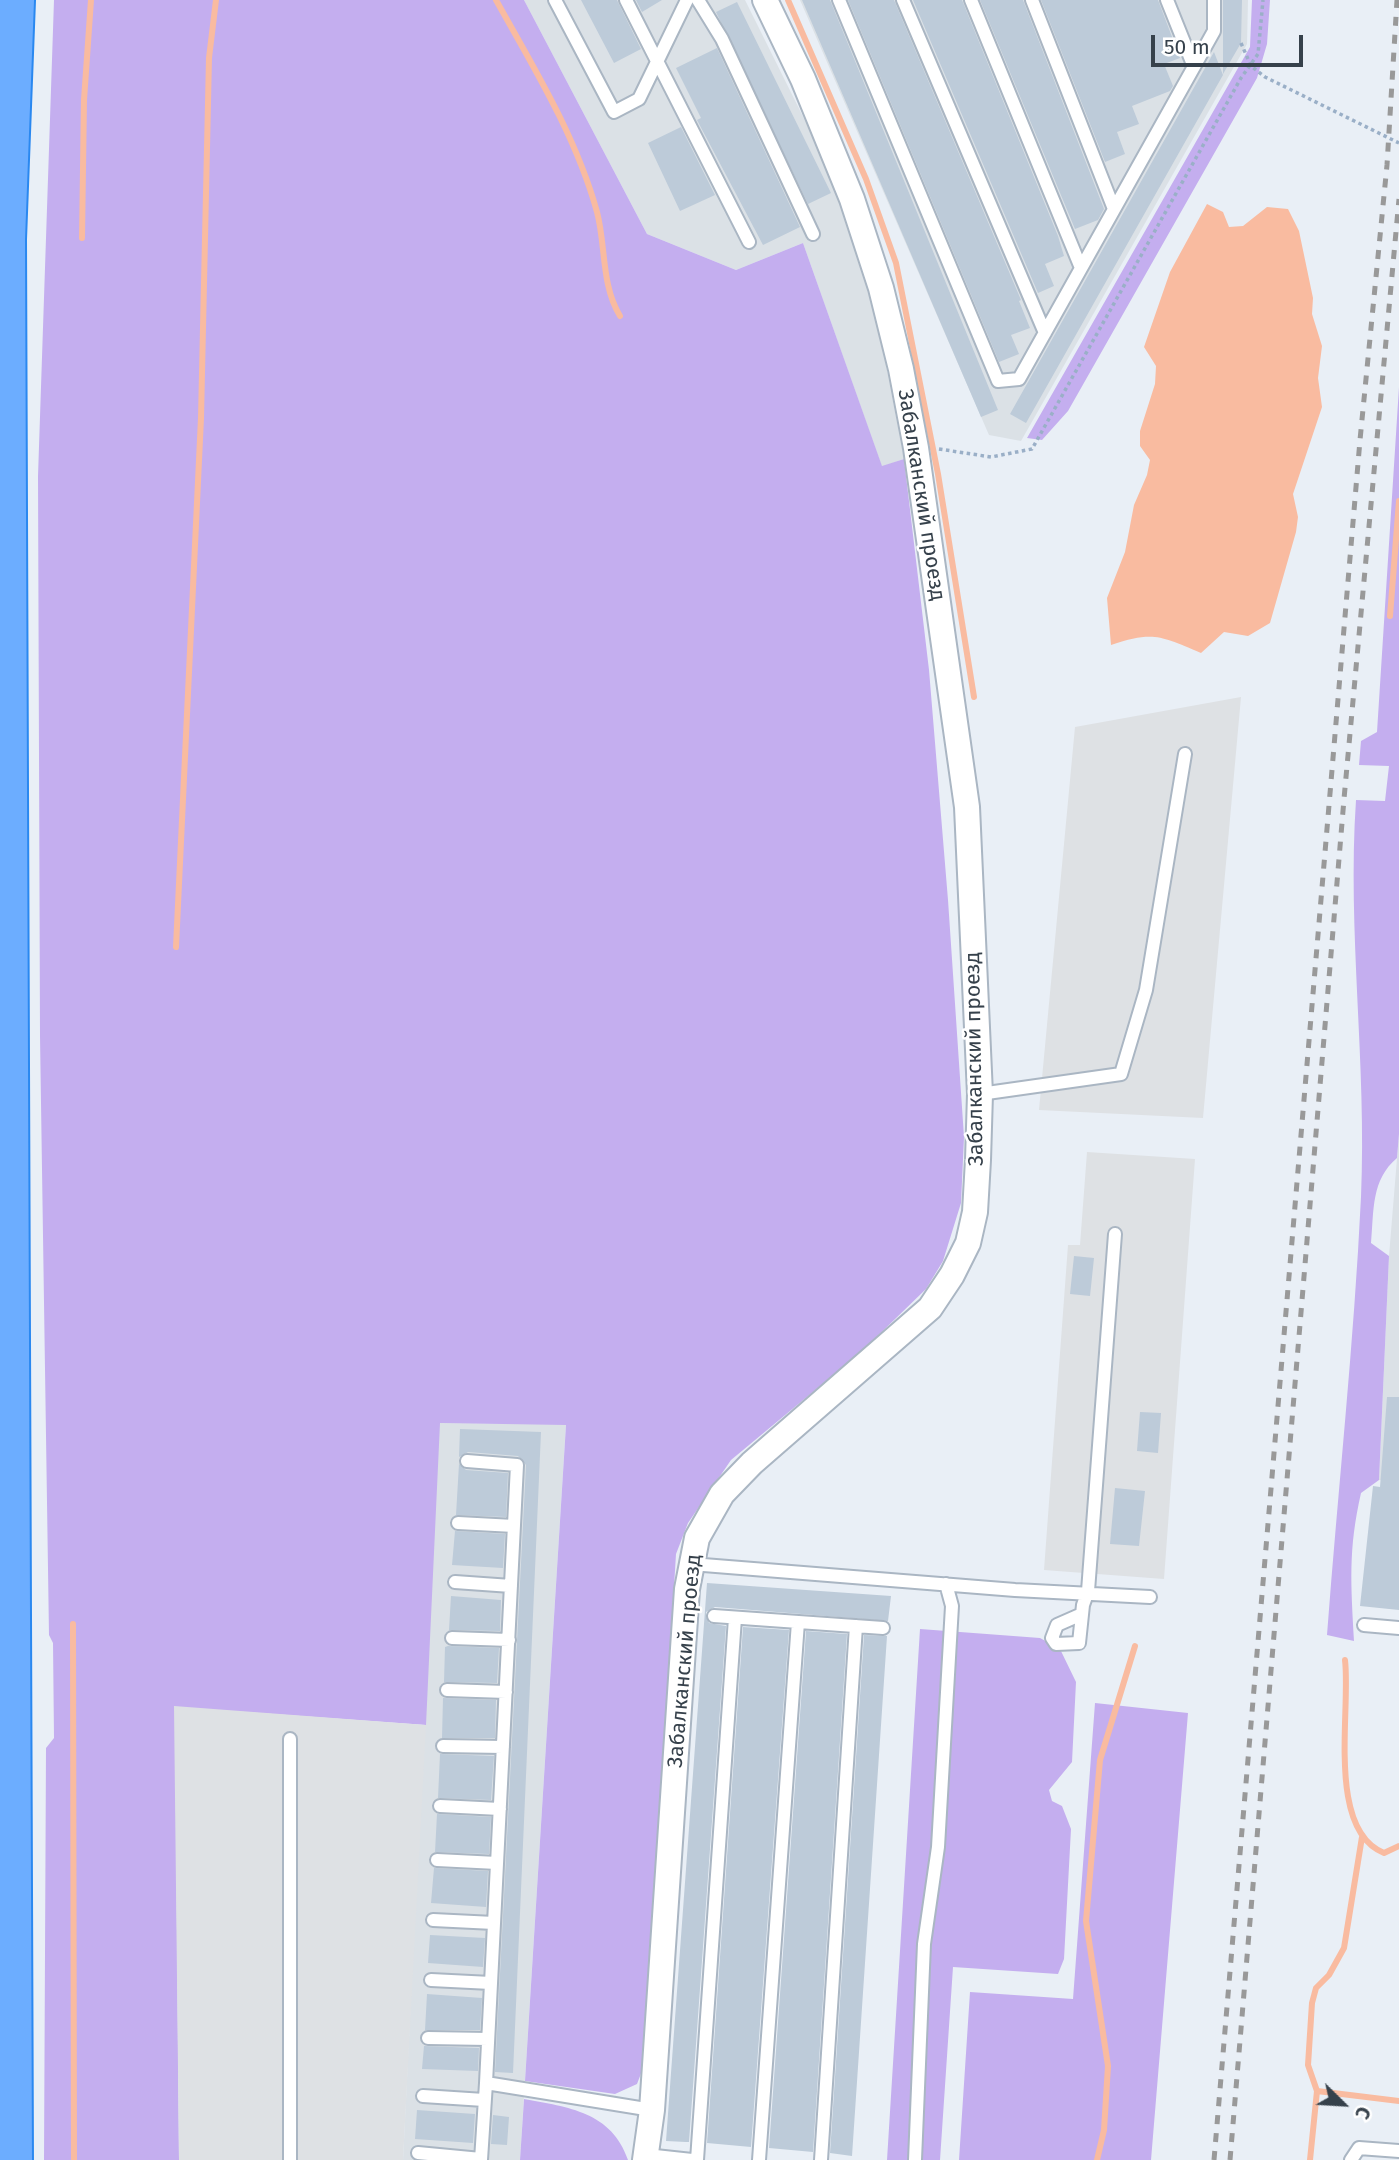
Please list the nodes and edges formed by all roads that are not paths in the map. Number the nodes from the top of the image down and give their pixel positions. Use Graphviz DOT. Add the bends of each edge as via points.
graph roads {
  1 [pos="15,0"];
  2 [pos="555,0"];
  3 [pos="626,0"];
  4 [pos="687,0"];
  5 [pos="698,0"];
  6 [pos="765,0"];
  7 [pos="839,0"];
  8 [pos="903,0"];
  9 [pos="971,0"];
  10 [pos="1032,0"];
  11 [pos="1167,0"];
  12 [pos="1214,0"];
  13 [pos="657,58"];
  14 [pos="1194,67"];
  15 [pos="1114,209"];
  16 [pos="813,234"];
  17 [pos="749,242"];
  18 [pos="1081,268"];
  19 [pos="1045,332"];
  20 [pos="1185,754"];
  21 [pos="980,1094"];
  22 [pos="1115,1234"];
  23 [pos="467,1461"];
  24 [pos="458,1523"];
  25 [pos="514,1526"];
  26 [pos="691,1564"];
  27 [pos="455,1582"];
  28 [pos="946,1584"];
  29 [pos="511,1586"];
  30 [pos="1088,1591"];
  31 [pos="1150,1597"];
  32 [pos="1082,1614"];
  33 [pos="714,1616"];
  34 [pos="735,1618"];
  35 [pos="797,1622"];
  36 [pos="1364,1625"];
  37 [pos="856,1626"];
  38 [pos="883,1628"];
  39 [pos="1399,1628"];
  40 [pos="452,1638"];
  41 [pos="509,1640"];
  42 [pos="447,1690"];
  43 [pos="506,1692"];
  44 [pos="290,1739"];
  45 [pos="443,1746"];
  46 [pos="503,1747"];
  47 [pos="440,1806"];
  48 [pos="500,1808"];
  49 [pos="437,1860"];
  50 [pos="497,1863"];
  51 [pos="433,1920"];
  52 [pos="494,1923"];
  53 [pos="431,1980"];
  54 [pos="491,1983"];
  55 [pos="428,2038"];
  56 [pos="488,2039"];
  57 [pos="486,2083"];
  58 [pos="423,2096"];
  59 [pos="484,2100"];
  60 [pos="652,2110"];
  61 [pos="1399,2151"];
  62 [pos="418,2153"];
  63 [pos="646,2158"];
  64 [pos="481,2159"];
  65 [pos="13,2160"];
  66 [pos="290,2160"];
  67 [pos="692,2160"];
  68 [pos="697,2160"];
  69 [pos="759,2160"];
  70 [pos="821,2160"];
  71 [pos="915,2160"];
  72 [pos="1351,2160"];
  1 -- 65 [label="highway" via="6,239"];
  2 -- 13 [label="lane" via="614,112 639,99"];
  3 -- 13 [label="lane"];
  4 -- 13 [label="lane"];
  5 -- 16 [label="lane" via="722,39"];
  6 -- 21 [label="street, Забалканский проезд" via="852,199 901,369 967,807"];
  7 -- 19 [label="lane" via="998,381 1019,379"];
  8 -- 19 [label="lane"];
  9 -- 18 [label="lane"];
  10 -- 15 [label="lane"];
  11 -- 14 [label="lane"];
  12 -- 14 [label="lane" via="1214,31"];
  13 -- 17 [label="lane"];
  14 -- 15 [label="lane"];
  15 -- 18 [label="lane"];
  18 -- 19 [label="lane"];
  20 -- 21 [label="lane" via="1146,990 1121,1074"];
  21 -- 26 [label="street, Забалканский проезд" via="975,1212 968,1243 952,1275 930,1308 722,1494 697,1538"];
  22 -- 30 [label="lane"];
  23 -- 25 [label="lane" via="517,1465"];
  24 -- 25 [label="lane"];
  25 -- 29 [label="lane"];
  26 -- 28 [label="lane"];
  26 -- 60 [label="street, Забалканский проезд"];
  27 -- 29 [label="lane"];
  28 -- 30 [label="lane"];
  28 -- 71 [label="lane" via="952,1606 938,1847 924,1944"];
  29 -- 41 [label="lane"];
  30 -- 31 [label="lane"];
  30 -- 32 [label="lane"];
  33 -- 34 [label="lane"];
  34 -- 35 [label="lane"];
  34 -- 68 [label="lane"];
  35 -- 37 [label="lane"];
  35 -- 69 [label="lane"];
  36 -- 39 [label="lane"];
  37 -- 38 [label="lane"];
  37 -- 70 [label="lane"];
  40 -- 41 [label="lane"];
  41 -- 43 [label="lane"];
  42 -- 43 [label="lane"];
  43 -- 46 [label="lane"];
  44 -- 66 [label="lane"];
  45 -- 46 [label="lane"];
  46 -- 48 [label="lane"];
  47 -- 48 [label="lane"];
  48 -- 50 [label="lane"];
  49 -- 50 [label="lane"];
  50 -- 52 [label="lane"];
  51 -- 52 [label="lane"];
  52 -- 54 [label="lane"];
  53 -- 54 [label="lane"];
  54 -- 56 [label="lane"];
  55 -- 56 [label="lane"];
  56 -- 57 [label="lane"];
  57 -- 59 [label="lane"];
  57 -- 60 [label="lane"];
  58 -- 59 [label="lane"];
  59 -- 64 [label="lane"];
  60 -- 63 [label="street, Забалканский проезд"];
  61 -- 72 [label="lane" via="1359,2148"];
  62 -- 64 [label="lane"];
  63 -- 67 [label="lane"];
}
